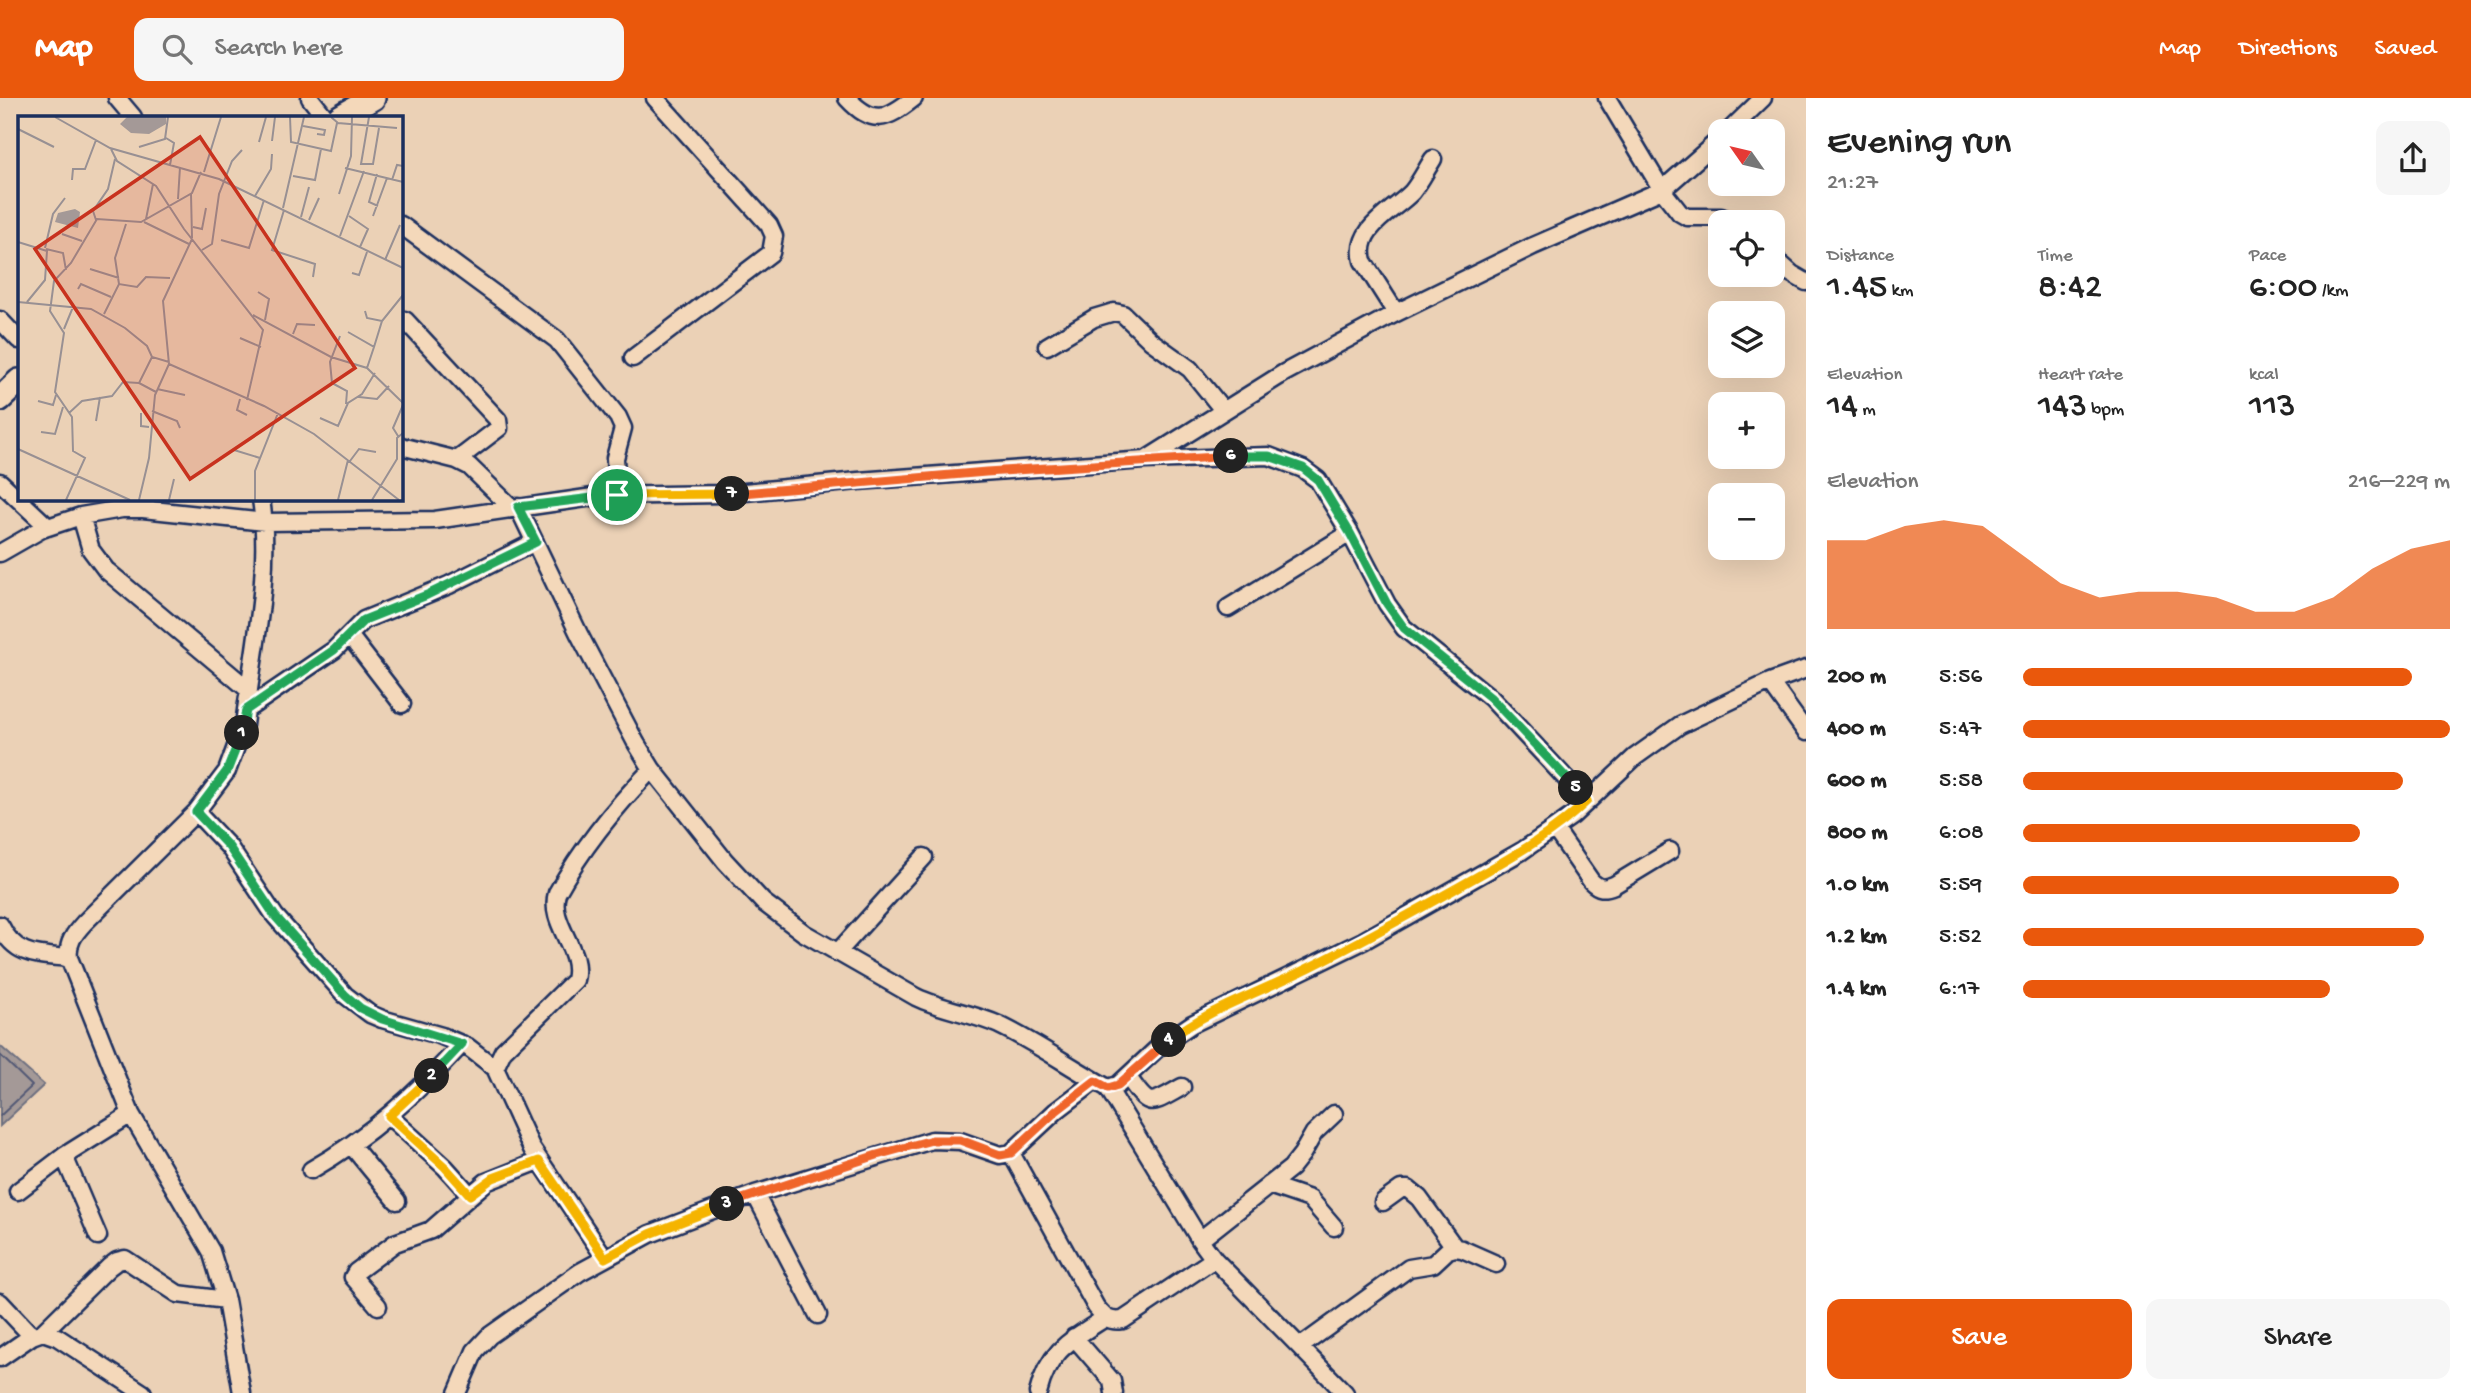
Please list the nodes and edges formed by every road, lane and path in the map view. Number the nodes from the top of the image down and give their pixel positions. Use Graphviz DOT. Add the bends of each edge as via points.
graph roads {
  1 [pos="117,98"];
  2 [pos="310,98"];
  3 [pos="373,98"];
  4 [pos="655,98"];
  5 [pos="846,98"];
  6 [pos="914,98"];
  7 [pos="1607,98"];
  8 [pos="1763,98"];
  9 [pos="132,116"];
  10 [pos="325,116"];
  11 [pos="342,116"];
  12 [pos="1741,119"];
  13 [pos="1708,150"];
  14 [pos="1433,159"];
  15 [pos="1662,190"];
  16 [pos="1708,217"];
  17 [pos="402,226"];
  18 [pos="1785,268"];
  19 [pos="1806,282"];
  20 [pos="1396,313"];
  21 [pos="0,320"];
  22 [pos="405,320"];
  23 [pos="18,339"];
  24 [pos="1046,346"];
  25 [pos="633,358"];
  26 [pos="18,382"];
  27 [pos="0,399"];
  28 [pos="1223,410"];
  29 [pos="402,446"];
  30 [pos="457,460"];
  31 [pos="1145,460"];
  32 [pos="0,482"];
  33 [pos="617,495"];
  34 [pos="18,499"];
  35 [pos="19,500"];
  36 [pos="261,500"];
  37 [pos="515,507"];
  38 [pos="81,516"];
  39 [pos="265,522"];
  40 [pos="48,527"];
  41 [pos="1350,533"];
  42 [pos="536,542"];
  43 [pos="0,553"];
  44 [pos="1228,608"];
  45 [pos="349,635"];
  46 [pos="1806,669"];
  47 [pos="1770,682"];
  48 [pos="248,690"];
  49 [pos="402,704"];
  50 [pos="246,710"];
  51 [pos="1806,733"];
  52 [pos="652,769"];
  53 [pos="1587,801"];
  54 [pos="196,812"];
  55 [pos="1555,829"];
  56 [pos="1670,851"];
  57 [pos="923,857"];
  58 [pos="0,925"];
  59 [pos="837,953"];
  60 [pos="69,958"];
  61 [pos="462,1044"];
  62 [pos="495,1068"];
  63 [pos="1128,1077"];
  64 [pos="1102,1085"];
  65 [pos="1182,1087"];
  66 [pos="131,1114"];
  67 [pos="1334,1114"];
  68 [pos="389,1116"];
  69 [pos="351,1145"];
  70 [pos="1011,1153"];
  71 [pos="64,1156"];
  72 [pos="539,1161"];
  73 [pos="311,1170"];
  74 [pos="1269,1185"];
  75 [pos="18,1191"];
  76 [pos="755,1194"];
  77 [pos="470,1195"];
  78 [pos="397,1201"];
  79 [pos="1383,1202"];
  80 [pos="1334,1227"];
  81 [pos="98,1236"];
  82 [pos="1200,1240"];
  83 [pos="1455,1248"];
  84 [pos="605,1258"];
  85 [pos="1214,1259"];
  86 [pos="1496,1264"];
  87 [pos="226,1300"];
  88 [pos="0,1302"];
  89 [pos="378,1306"];
  90 [pos="818,1315"];
  91 [pos="1105,1318"];
  92 [pos="37,1334"];
  93 [pos="1074,1337"];
  94 [pos="1300,1348"];
  95 [pos="0,1357"];
  96 [pos="143,1393"];
  97 [pos="242,1393"];
  98 [pos="457,1393"];
  99 [pos="1038,1393"];
  100 [pos="1114,1393"];
  101 [pos="1345,1393"];
  1 -- 9 [label="street"];
  2 -- 10 [label="street"];
  3 -- 11 [label="main road"];
  4 -- 25 [label="street" via="769,225 774,246 765,258"];
  5 -- 6 [label="street" via="868,116 880,118"];
  7 -- 15 [label="street"];
  8 -- 12 [label="street"];
  13 -- 15 [label="street"];
  14 -- 20 [label="street" via="1412,192 1373,226 1361,253"];
  15 -- 16 [label="street" via="1680,213"];
  15 -- 20 [label="street"];
  17 -- 33 [label="street" via="531,318 565,348 622,428 615,458"];
  18 -- 19 [label="street"];
  20 -- 28 [label="street"];
  21 -- 23 [label="street"];
  22 -- 30 [label="street" via="498,421 493,434"];
  24 -- 28 [label="street" via="1094,317 1123,314 1190,369"];
  26 -- 27 [label="main road"];
  28 -- 31 [label="street"];
  29 -- 30 [label="street"];
  30 -- 37 [label="street"];
  31 -- 33 [label="street" via="724,494"];
  31 -- 41 [label="street" via="1269,456 1303,468 1318,480"];
  32 -- 34 [label="street"];
  33 -- 37 [label="street"];
  35 -- 40 [label="street"];
  36 -- 39 [label="street"];
  37 -- 39 [label="street" via="435,520"];
  37 -- 42 [label="street"];
  38 -- 39 [label="street" via="143,509"];
  38 -- 40 [label="street"];
  38 -- 48 [label="street" via="92,550 106,570"];
  39 -- 48 [label="street"];
  40 -- 43 [label="street"];
  41 -- 44 [label="street"];
  41 -- 53 [label="street" via="1404,628 1491,698"];
  42 -- 45 [label="street" via="364,620"];
  42 -- 52 [label="street" via="584,645"];
  45 -- 49 [label="street"];
  45 -- 50 [label="street"];
  46 -- 47 [label="street"];
  47 -- 51 [label="street"];
  47 -- 53 [label="street" via="1680,725"];
  48 -- 50 [label="street"];
  50 -- 54 [label="street" via="227,771"];
  52 -- 59 [label="street" via="750,889"];
  52 -- 62 [label="street" via="629,792 557,893 556,913 576,961 575,980 503,1051"];
  53 -- 55 [label="street"];
  54 -- 60 [label="street" via="73,935"];
  54 -- 61 [label="street" via="229,847 275,916 345,995 382,1019"];
  55 -- 56 [label="street" via="1591,881 1604,889"];
  55 -- 63 [label="street" via="1363,941 1192,1024"];
  57 -- 59 [label="street"];
  58 -- 60 [label="street" via="19,950"];
  59 -- 64 [label="street" via="933,1005 996,1024"];
  60 -- 66 [label="street"];
  61 -- 62 [label="street"];
  61 -- 68 [label="street"];
  62 -- 72 [label="street"];
  63 -- 64 [label="street" via="1118,1085"];
  63 -- 65 [label="street" via="1150,1102"];
  64 -- 70 [label="street" via="1056,1111"];
  64 -- 82 [label="street"];
  66 -- 71 [label="street"];
  66 -- 87 [label="street" via="211,1251"];
  67 -- 74 [label="street" via="1314,1133 1291,1168"];
  68 -- 69 [label="street"];
  68 -- 77 [label="street"];
  69 -- 73 [label="street"];
  69 -- 78 [label="street"];
  70 -- 76 [label="street" via="1000,1155 960,1140 932,1140"];
  70 -- 91 [label="street"];
  71 -- 75 [label="street"];
  71 -- 81 [label="street"];
  72 -- 77 [label="street" via="493,1178"];
  72 -- 84 [label="street"];
  74 -- 80 [label="street" via="1310,1199"];
  74 -- 82 [label="street"];
  76 -- 84 [label="street" via="650,1234"];
  76 -- 90 [label="street"];
  77 -- 89 [label="street" via="430,1230 396,1243 356,1272 355,1283"];
  79 -- 83 [label="street" via="1408,1189"];
  82 -- 85 [label="street"];
  83 -- 86 [label="street"];
  83 -- 94 [label="street" via="1433,1264 1409,1268"];
  84 -- 98 [label="street" via="489,1336 475,1351"];
  85 -- 91 [label="street" via="1123,1320"];
  85 -- 94 [label="street"];
  87 -- 92 [label="street" via="178,1294 125,1259 109,1267"];
  87 -- 97 [label="street"];
  88 -- 92 [label="street"];
  91 -- 93 [label="street"];
  92 -- 95 [label="street"];
  92 -- 96 [label="street" via="57,1337"];
  93 -- 99 [label="street" via="1048,1364"];
  93 -- 100 [label="street" via="1112,1381"];
  94 -- 101 [label="street"];
}
